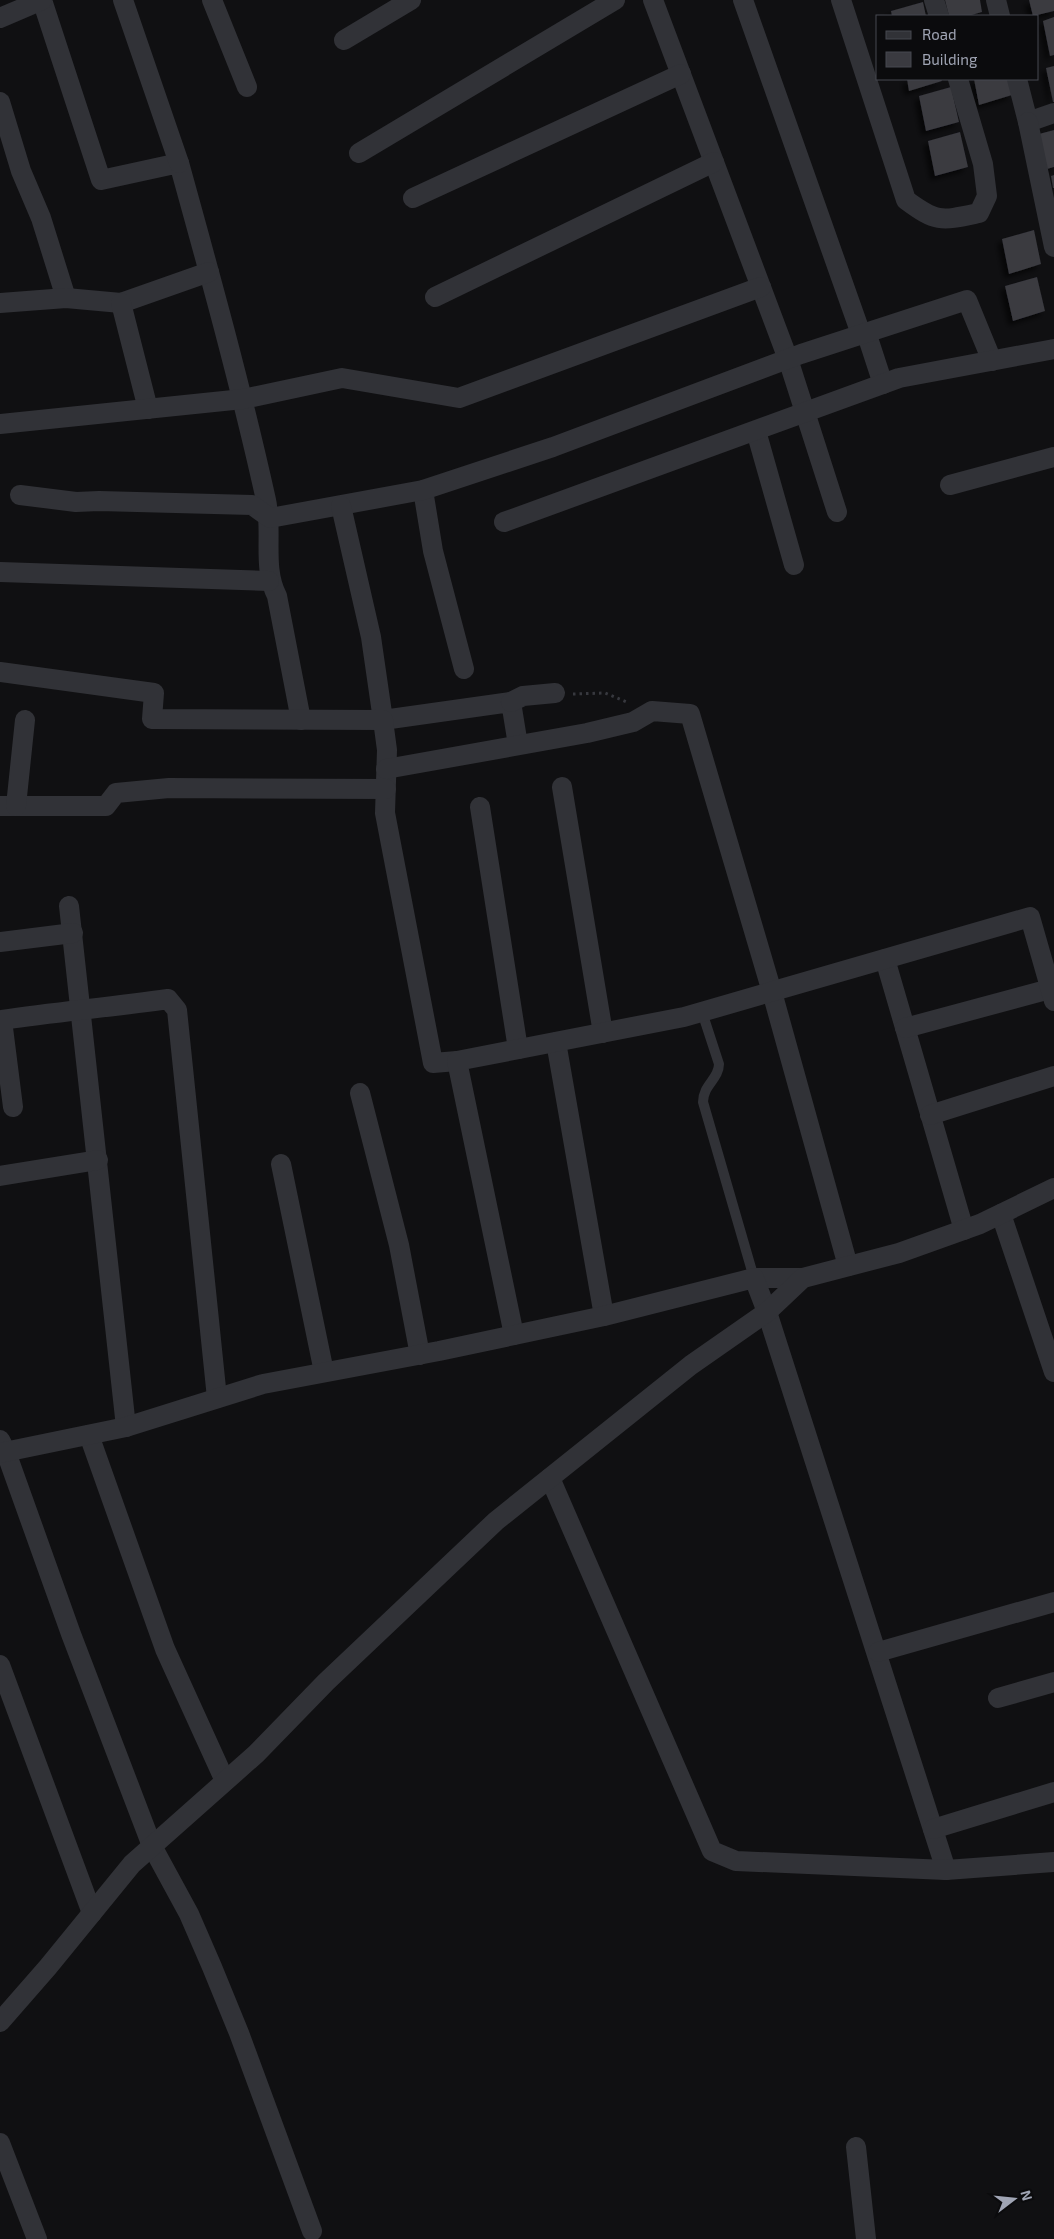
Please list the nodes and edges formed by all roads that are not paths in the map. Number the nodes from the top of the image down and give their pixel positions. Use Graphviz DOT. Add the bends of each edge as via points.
graph roads {
  1 [pos="42,0"];
  2 [pos="124,0"];
  3 [pos="212,0"];
  4 [pos="411,0"];
  5 [pos="615,0"];
  6 [pos="653,0"];
  7 [pos="743,0"];
  8 [pos="841,0"];
  9 [pos="934,0"];
  10 [pos="996,0"];
  11 [pos="939,15"];
  12 [pos="1000,15"];
  13 [pos="0,18"];
  14 [pos="344,40"];
  15 [pos="681,74"];
  16 [pos="958,80"];
  17 [pos="1017,80"];
  18 [pos="247,87"];
  19 [pos="0,102"];
  20 [pos="1054,113"];
  21 [pos="1028,122"];
  22 [pos="359,153"];
  23 [pos="714,162"];
  24 [pos="179,163"];
  25 [pos="413,198"];
  26 [pos="1054,247"];
  27 [pos="209,272"];
  28 [pos="762,287"];
  29 [pos="66,298"];
  30 [pos="435,298"];
  31 [pos="0,303"];
  32 [pos="121,303"];
  33 [pos="864,333"];
  34 [pos="1054,349"];
  35 [pos="788,359"];
  36 [pos="992,360"];
  37 [pos="882,384"];
  38 [pos="243,399"];
  39 [pos="148,409"];
  40 [pos="807,413"];
  41 [pos="0,424"];
  42 [pos="756,431"];
  43 [pos="1054,457"];
  44 [pos="950,485"];
  45 [pos="423,490"];
  46 [pos="20,495"];
  47 [pos="341,506"];
  48 [pos="837,512"];
  49 [pos="270,518"];
  50 [pos="504,522"];
  51 [pos="794,565"];
  52 [pos="0,572"];
  53 [pos="269,581"];
  54 [pos="464,669"];
  55 [pos="0,672"];
  56 [pos="554,693"];
  57 [pos="511,702"];
  58 [pos="24,720"];
  59 [pos="301,720"];
  60 [pos="383,720"];
  61 [pos="518,745"];
  62 [pos="386,769"];
  63 [pos="562,787"];
  64 [pos="386,789"];
  65 [pos="8,806"];
  66 [pos="480,807"];
  67 [pos="69,906"];
  68 [pos="73,933"];
  69 [pos="0,942"];
  70 [pos="884,960"];
  71 [pos="772,992"];
  72 [pos="1053,993"];
  73 [pos="82,1008"];
  74 [pos="702,1012"];
  75 [pos="1,1020"];
  76 [pos="905,1028"];
  77 [pos="603,1033"];
  78 [pos="556,1042"];
  79 [pos="518,1049"];
  80 [pos="457,1061"];
  81 [pos="1054,1076"];
  82 [pos="360,1093"];
  83 [pos="13,1107"];
  84 [pos="930,1115"];
  85 [pos="98,1160"];
  86 [pos="281,1164"];
  87 [pos="0,1176"];
  88 [pos="1054,1188"];
  89 [pos="1001,1214"];
  90 [pos="964,1230"];
  91 [pos="848,1266"];
  92 [pos="754,1278"];
  93 [pos="803,1278"];
  94 [pos="767,1312"];
  95 [pos="604,1316"];
  96 [pos="1046,1325"];
  97 [pos="514,1335"];
  98 [pos="420,1355"];
  99 [pos="324,1372"];
  100 [pos="1054,1372"];
  101 [pos="217,1398"];
  102 [pos="126,1427"];
  103 [pos="89,1435"];
  104 [pos="2,1448"];
  105 [pos="550,1478"];
  106 [pos="1054,1602"];
  107 [pos="878,1652"];
  108 [pos="0,1665"];
  109 [pos="1054,1682"];
  110 [pos="998,1698"];
  111 [pos="225,1781"];
  112 [pos="1054,1792"];
  113 [pos="934,1829"];
  114 [pos="152,1846"];
  115 [pos="1054,1862"];
  116 [pos="946,1870"];
  117 [pos="92,1913"];
  118 [pos="0,2022"];
  119 [pos="0,2143"];
  120 [pos="856,2147"];
  121 [pos="312,2231"];
  122 [pos="37,2239"];
  123 [pos="866,2239"];
  1 -- 13 [label="street"];
  1 -- 24 [label="street" via="101,180"];
  2 -- 24 [label="street"];
  3 -- 18 [label="street"];
  4 -- 14 [label="street"];
  5 -- 22 [label="street"];
  6 -- 15 [label="street"];
  7 -- 33 [label="street"];
  8 -- 16 [label="street" via="906,200 930,218 952,219 978,213 987,196 983,164"];
  9 -- 11 [label="street"];
  10 -- 12 [label="street"];
  15 -- 23 [label="street"];
  15 -- 25 [label="street"];
  17 -- 21 [label="street"];
  19 -- 29 [label="street"];
  20 -- 21 [label="street"];
  21 -- 26 [label="street"];
  23 -- 28 [label="street"];
  23 -- 30 [label="street"];
  24 -- 27 [label="street"];
  27 -- 32 [label="street"];
  27 -- 38 [label="street"];
  28 -- 35 [label="street"];
  28 -- 38 [label="street" via="459,398 342,378"];
  29 -- 31 [label="street"];
  29 -- 32 [label="street"];
  32 -- 39 [label="street"];
  33 -- 35 [label="street"];
  33 -- 36 [label="street" via="967,300"];
  33 -- 37 [label="street"];
  34 -- 36 [label="street"];
  35 -- 40 [label="street"];
  35 -- 45 [label="street" via="553,447"];
  36 -- 37 [label="street"];
  37 -- 40 [label="street"];
  38 -- 39 [label="street"];
  38 -- 49 [label="street"];
  39 -- 41 [label="street"];
  40 -- 42 [label="street"];
  40 -- 48 [label="street"];
  42 -- 50 [label="street"];
  42 -- 51 [label="street"];
  43 -- 44 [label="street"];
  45 -- 47 [label="street"];
  45 -- 54 [label="street" via="433,551"];
  46 -- 49 [label="street" via="76,502 252,505"];
  47 -- 49 [label="street"];
  47 -- 60 [label="street" via="371,637"];
  49 -- 53 [label="street"];
  52 -- 53 [label="street"];
  53 -- 59 [label="street" via="277,596"];
  55 -- 59 [label="street" via="154,693 152,719"];
  56 -- 57 [label="street" via="523,696"];
  57 -- 60 [label="street"];
  57 -- 61 [label="street"];
  58 -- 65 [label="street"];
  59 -- 60 [label="street"];
  60 -- 62 [label="street"];
  61 -- 62 [label="street"];
  61 -- 71 [label="street" via="633,722 652,711 690,714"];
  62 -- 64 [label="street"];
  63 -- 77 [label="street"];
  64 -- 65 [label="street" via="169,788 116,793 106,806"];
  64 -- 80 [label="street" via="385,813 432,1063"];
  66 -- 79 [label="street"];
  67 -- 68 [label="street"];
  68 -- 69 [label="street"];
  68 -- 73 [label="street"];
  70 -- 71 [label="street"];
  70 -- 72 [label="street" via="1030,917"];
  70 -- 76 [label="street"];
  71 -- 74 [label="street"];
  71 -- 91 [label="street"];
  72 -- 76 [label="street"];
  73 -- 75 [label="street"];
  73 -- 85 [label="street"];
  73 -- 101 [label="street" via="168,1000 177,1010"];
  74 -- 77 [label="street"];
  74 -- 92 [label="lane" via="719,1064 719,1071 706,1087 703,1102"];
  75 -- 83 [label="street"];
  76 -- 84 [label="street"];
  77 -- 78 [label="street"];
  78 -- 79 [label="street"];
  78 -- 95 [label="street"];
  79 -- 80 [label="street"];
  80 -- 97 [label="street"];
  81 -- 84 [label="street"];
  82 -- 98 [label="street" via="399,1245"];
  84 -- 90 [label="street"];
  85 -- 87 [label="street"];
  85 -- 102 [label="street"];
  86 -- 99 [label="street"];
  88 -- 89 [label="street"];
  89 -- 90 [label="street"];
  89 -- 96 [label="street"];
  90 -- 91 [label="street" via="899,1253"];
  91 -- 93 [label="street"];
  92 -- 93 [label="street"];
  92 -- 94 [label="street"];
  92 -- 95 [label="street"];
  93 -- 94 [label="street"];
  94 -- 105 [label="street" via="691,1365"];
  94 -- 107 [label="street"];
  95 -- 97 [label="street"];
  96 -- 100 [label="street"];
  97 -- 98 [label="street"];
  98 -- 99 [label="street"];
  99 -- 101 [label="street" via="263,1384"];
  101 -- 102 [label="street"];
  102 -- 103 [label="street"];
  103 -- 104 [label="street"];
  103 -- 111 [label="street" via="165,1649"];
  104 -- 114 [label="street"];
  105 -- 111 [label="street" via="496,1521"];
  105 -- 116 [label="street" via="712,1851 736,1861"];
  106 -- 107 [label="street"];
  107 -- 113 [label="street"];
  108 -- 117 [label="street"];
  109 -- 110 [label="street"];
  111 -- 114 [label="street"];
  112 -- 113 [label="street"];
  113 -- 116 [label="street"];
  114 -- 117 [label="street" via="132,1864"];
  114 -- 121 [label="street" via="189,1914 212,1967"];
  115 -- 116 [label="street"];
  117 -- 118 [label="street"];
  119 -- 122 [label="street"];
  120 -- 123 [label="street"];
}
